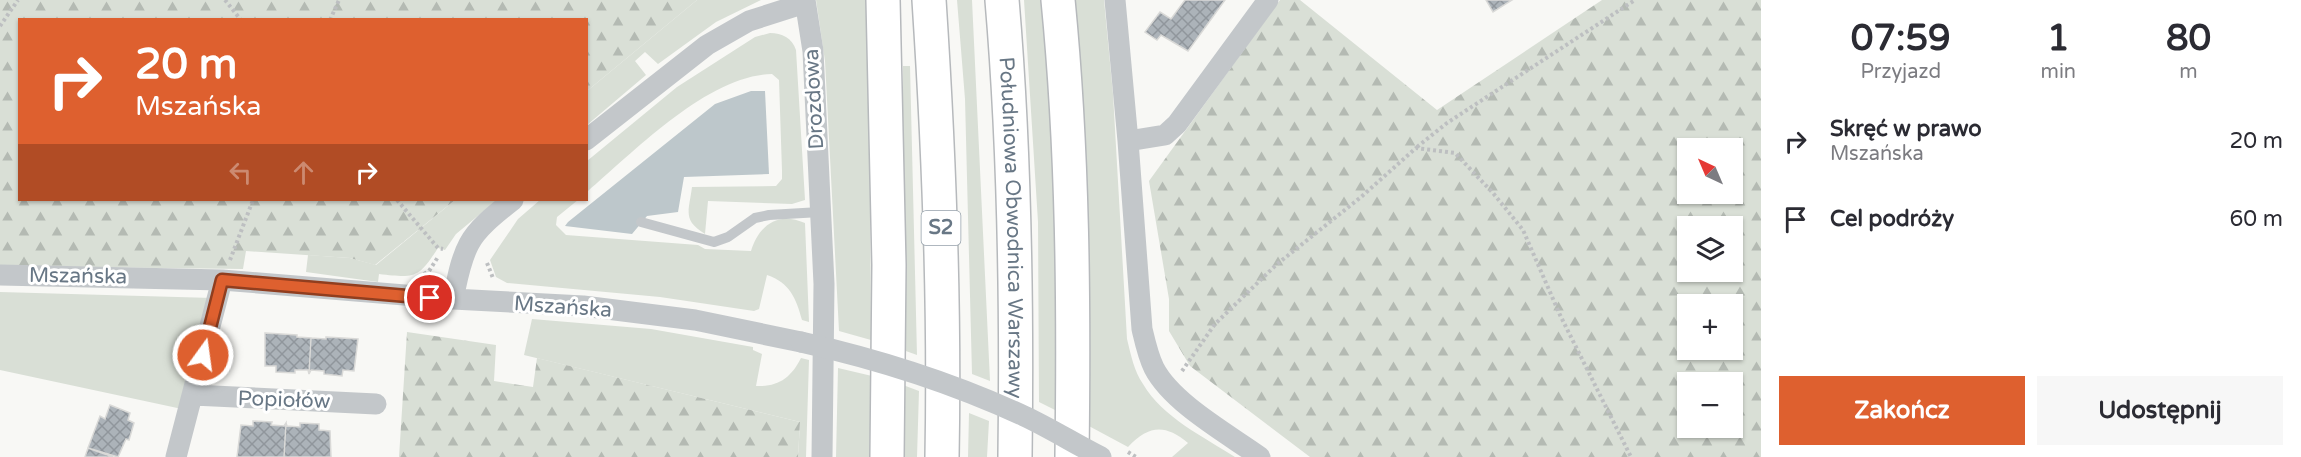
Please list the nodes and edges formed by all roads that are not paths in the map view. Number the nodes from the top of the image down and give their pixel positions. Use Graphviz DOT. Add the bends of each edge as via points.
graph roads {
  1 [pos="884,0"];
  2 [pos="929,0"];
  3 [pos="1002,0"];
  4 [pos="1058,0"];
  5 [pos="1114,0"];
  6 [pos="1268,0"];
  7 [pos="805,1"];
  8 [pos="588,138"];
  9 [pos="1128,141"];
  10 [pos="512,201"];
  11 [pos="820,212"];
  12 [pos="641,222"];
  13 [pos="0,275"];
  14 [pos="222,280"];
  15 [pos="453,299"];
  16 [pos="193,395"];
  17 [pos="376,404"];
  18 [pos="176,457"];
  19 [pos="822,457"];
  20 [pos="887,457"];
  21 [pos="942,457"];
  22 [pos="1015,457"];
  23 [pos="1071,457"];
  24 [pos="1101,457"];
  25 [pos="1260,457"];
  1 -- 20 [label="highway" via="889,266"];
  2 -- 21 [label="highway, S2" via="942,243"];
  3 -- 22 [label="highway, Południowa Obwodnica Warszawy" via="1014,194"];
  4 -- 23 [label="highway" via="1070,151 1074,305"];
  5 -- 9 [label="street"];
  6 -- 9 [label="street" via="1176,124 1165,135"];
  7 -- 8 [label="street, Drozdowa" via="749,21 707,45"];
  7 -- 11 [label="street, Drozdowa" via="813,51"];
  9 -- 25 [label="street" via="1142,329 1155,370 1180,400"];
  10 -- 15 [label="street" via="470,242"];
  11 -- 12 [label="lane" via="755,218 714,242"];
  11 -- 19 [label="street, Drozdowa" via="824,284"];
  13 -- 14 [label="street, Mszańska"];
  14 -- 15 [label="street, Mszańska"];
  14 -- 16 [label="street"];
  15 -- 24 [label="street, Mszańska, bridge" via="594,308 695,320 846,352 957,388 1024,416"];
  16 -- 17 [label="street, Popiołów"];
  16 -- 18 [label="street"];
}
